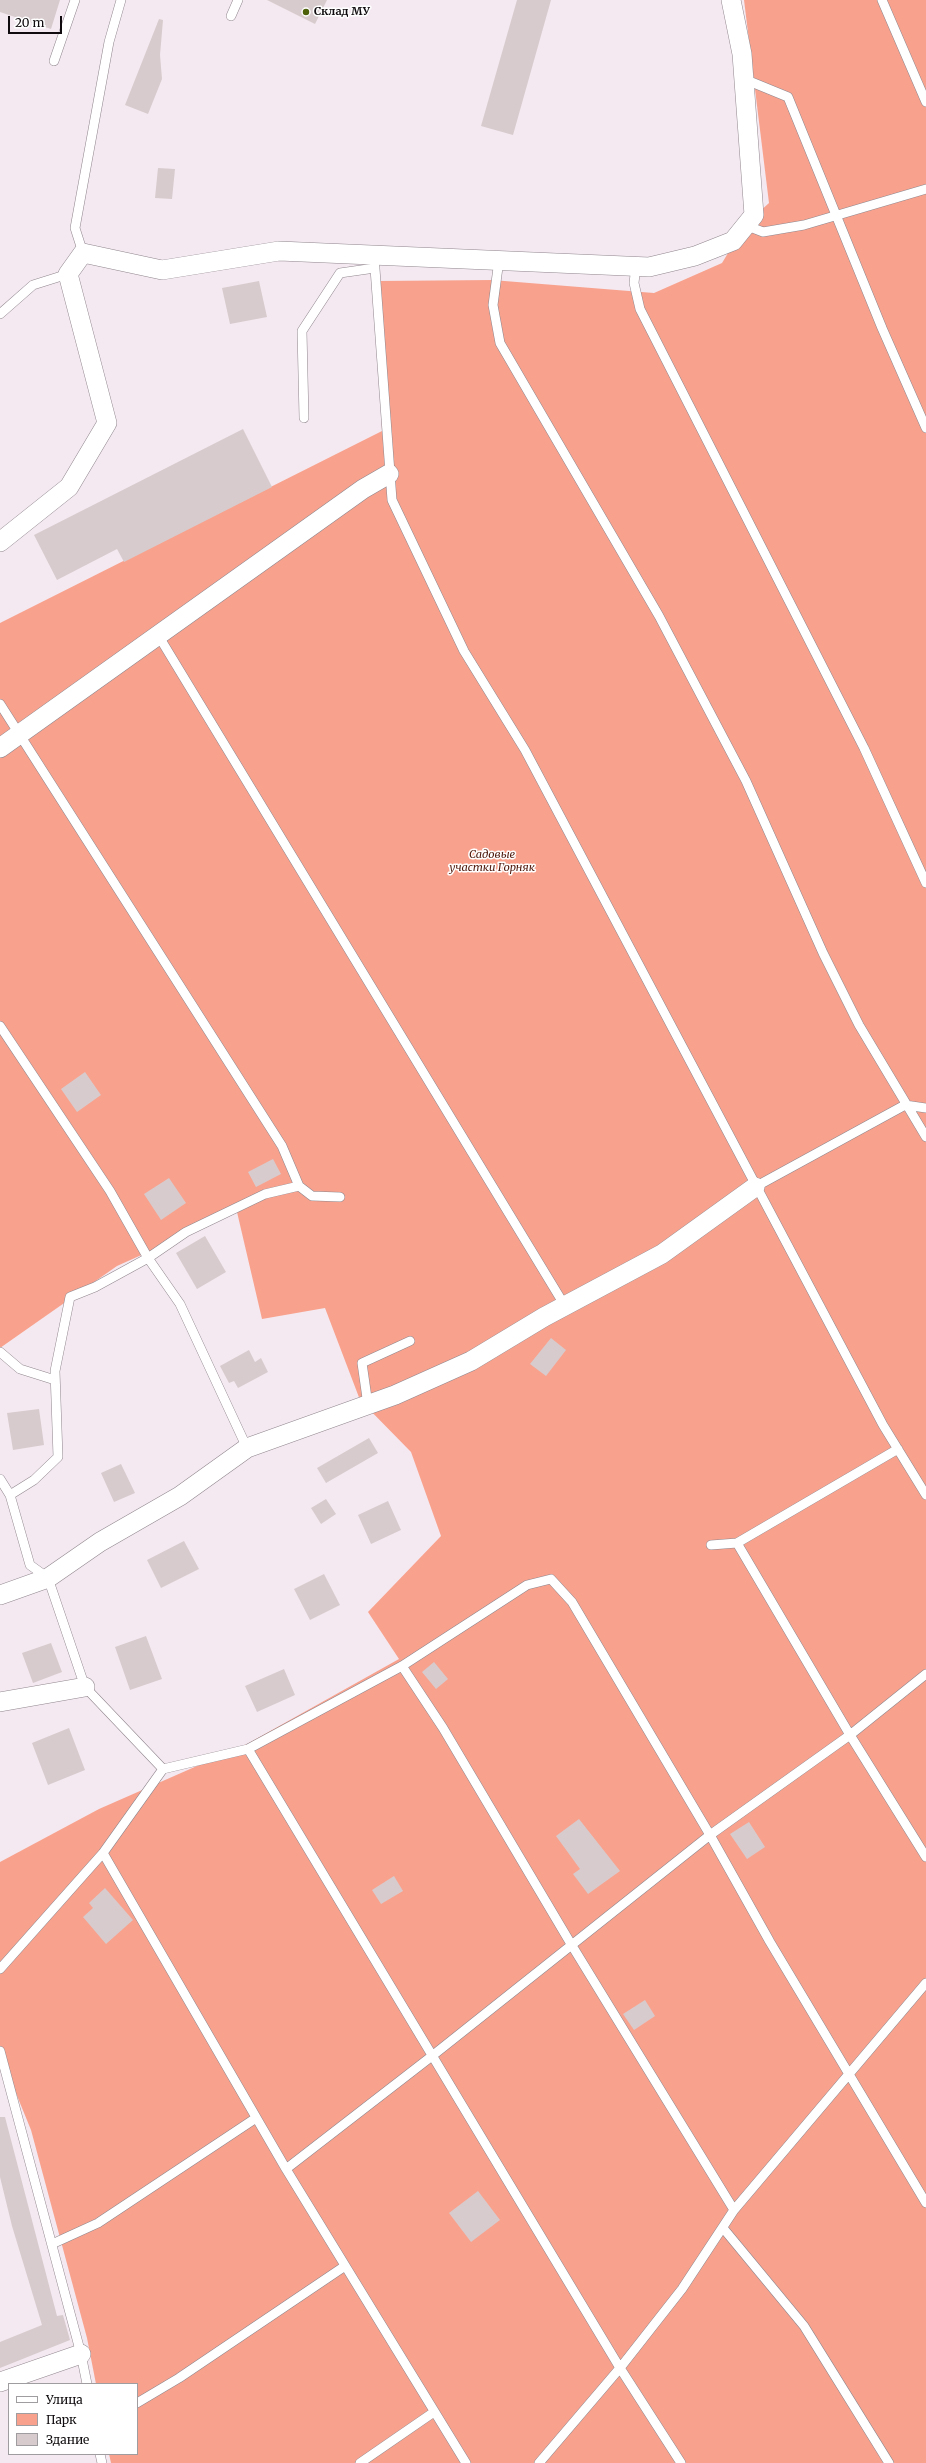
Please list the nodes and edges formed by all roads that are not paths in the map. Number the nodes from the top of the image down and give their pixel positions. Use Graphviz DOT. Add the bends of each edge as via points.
graph roads {
  1 [pos="75,0"];
  2 [pos="121,0"];
  3 [pos="238,0"];
  4 [pos="732,0"];
  5 [pos="882,0"];
  6 [pos="231,16"];
  7 [pos="54,61"];
  8 [pos="744,79"];
  9 [pos="926,102"];
  10 [pos="926,189"];
  11 [pos="835,216"];
  12 [pos="746,225"];
  13 [pos="83,253"];
  14 [pos="499,260"];
  15 [pos="375,261"];
  16 [pos="636,266"];
  17 [pos="68,274"];
  18 [pos="0,314"];
  19 [pos="304,418"];
  20 [pos="926,428"];
  21 [pos="389,474"];
  22 [pos="0,542"];
  23 [pos="158,635"];
  24 [pos="0,704"];
  25 [pos="20,734"];
  26 [pos="0,748"];
  27 [pos="926,883"];
  28 [pos="0,1026"];
  29 [pos="905,1105"];
  30 [pos="926,1108"];
  31 [pos="926,1137"];
  32 [pos="299,1186"];
  33 [pos="755,1187"];
  34 [pos="340,1197"];
  35 [pos="148,1258"];
  36 [pos="565,1306"];
  37 [pos="410,1341"];
  38 [pos="0,1352"];
  39 [pos="55,1380"];
  40 [pos="368,1405"];
  41 [pos="247,1448"];
  42 [pos="898,1449"];
  43 [pos="0,1479"];
  44 [pos="10,1495"];
  45 [pos="926,1495"];
  46 [pos="737,1542"];
  47 [pos="711,1545"];
  48 [pos="48,1578"];
  49 [pos="0,1595"];
  50 [pos="402,1666"];
  51 [pos="926,1674"];
  52 [pos="85,1687"];
  53 [pos="0,1702"];
  54 [pos="850,1735"];
  55 [pos="248,1748"];
  56 [pos="163,1769"];
  57 [pos="710,1835"];
  58 [pos="103,1853"];
  59 [pos="926,1857"];
  60 [pos="571,1944"];
  61 [pos="0,1969"];
  62 [pos="926,1983"];
  63 [pos="0,2051"];
  64 [pos="432,2056"];
  65 [pos="848,2075"];
  66 [pos="256,2118"];
  67 [pos="286,2170"];
  68 [pos="926,2203"];
  69 [pos="734,2210"];
  70 [pos="723,2228"];
  71 [pos="52,2244"];
  72 [pos="345,2266"];
  73 [pos="81,2354"];
  74 [pos="620,2368"];
  75 [pos="0,2382"];
  76 [pos="87,2383"];
  77 [pos="138,2402"];
  78 [pos="434,2412"];
  79 [pos="360,2463"];
  80 [pos="466,2463"];
  81 [pos="539,2463"];
  82 [pos="682,2463"];
  83 [pos="889,2463"];
  1 -- 7 [label="lane"];
  2 -- 13 [label="lane" via="109,42 75,228"];
  3 -- 6 [label="lane"];
  4 -- 8 [label="street"];
  5 -- 9 [label="lane"];
  8 -- 11 [label="lane" via="788,97 800,121"];
  8 -- 12 [label="street" via="754,215"];
  10 -- 11 [label="lane"];
  11 -- 12 [label="lane" via="804,225 763,232"];
  11 -- 20 [label="lane"];
  12 -- 16 [label="street" via="733,240 695,256 649,267"];
  13 -- 15 [label="street" via="162,270 279,251"];
  13 -- 17 [label="street"];
  14 -- 15 [label="street"];
  14 -- 16 [label="street"];
  14 -- 29 [label="lane" via="493,305 500,343 666,630 746,781 823,953 859,1025"];
  15 -- 19 [label="lane" via="340,273 302,330"];
  15 -- 21 [label="lane"];
  16 -- 27 [label="lane" via="634,284 640,309 864,748"];
  17 -- 18 [label="lane" via="33,285"];
  17 -- 22 [label="street" via="107,423 69,487"];
  21 -- 23 [label="street" via="363,489"];
  21 -- 33 [label="lane" via="392,500 464,651 525,750"];
  23 -- 25 [label="street"];
  23 -- 36 [label="lane"];
  24 -- 25 [label="lane"];
  25 -- 26 [label="street"];
  25 -- 32 [label="lane" via="282,1146"];
  28 -- 35 [label="lane" via="110,1191"];
  29 -- 30 [label="lane"];
  29 -- 31 [label="lane"];
  29 -- 33 [label="lane"];
  32 -- 34 [label="lane" via="312,1196"];
  32 -- 35 [label="lane" via="265,1194 186,1232"];
  33 -- 36 [label="street" via="662,1254"];
  33 -- 42 [label="lane"];
  35 -- 39 [label="lane" via="95,1288 70,1297"];
  35 -- 41 [label="lane" via="180,1304"];
  36 -- 40 [label="street" via="471,1361"];
  37 -- 40 [label="lane" via="362,1363"];
  38 -- 39 [label="lane" via="20,1369"];
  39 -- 44 [label="lane" via="58,1457 34,1480"];
  40 -- 41 [label="street"];
  41 -- 48 [label="street" via="180,1496 100,1542"];
  42 -- 45 [label="lane"];
  42 -- 46 [label="lane"];
  43 -- 44 [label="lane"];
  44 -- 48 [label="lane" via="30,1565"];
  46 -- 47 [label="lane"];
  46 -- 54 [label="lane"];
  48 -- 49 [label="street"];
  48 -- 52 [label="lane"];
  50 -- 55 [label="lane"];
  50 -- 57 [label="lane" via="527,1584 551,1580 572,1602"];
  50 -- 60 [label="lane" via="443,1728"];
  51 -- 54 [label="lane"];
  52 -- 53 [label="street"];
  52 -- 56 [label="lane"];
  54 -- 57 [label="lane"];
  54 -- 59 [label="lane"];
  55 -- 56 [label="lane"];
  55 -- 64 [label="lane"];
  56 -- 58 [label="lane"];
  57 -- 60 [label="lane"];
  57 -- 65 [label="lane"];
  58 -- 61 [label="lane"];
  58 -- 66 [label="lane"];
  60 -- 64 [label="lane"];
  60 -- 69 [label="lane"];
  62 -- 65 [label="lane"];
  63 -- 71 [label="lane"];
  64 -- 67 [label="lane"];
  64 -- 74 [label="lane"];
  65 -- 68 [label="lane"];
  65 -- 69 [label="lane"];
  66 -- 67 [label="lane"];
  66 -- 71 [label="lane" via="98,2223"];
  67 -- 72 [label="lane"];
  69 -- 70 [label="lane"];
  70 -- 74 [label="lane" via="682,2290"];
  70 -- 83 [label="lane" via="804,2326"];
  71 -- 73 [label="lane"];
  72 -- 77 [label="lane" via="179,2378"];
  72 -- 78 [label="lane"];
  73 -- 75 [label="street"];
  73 -- 76 [label="lane"];
  74 -- 81 [label="lane"];
  74 -- 82 [label="lane"];
  78 -- 79 [label="lane"];
  78 -- 80 [label="lane"];
}
